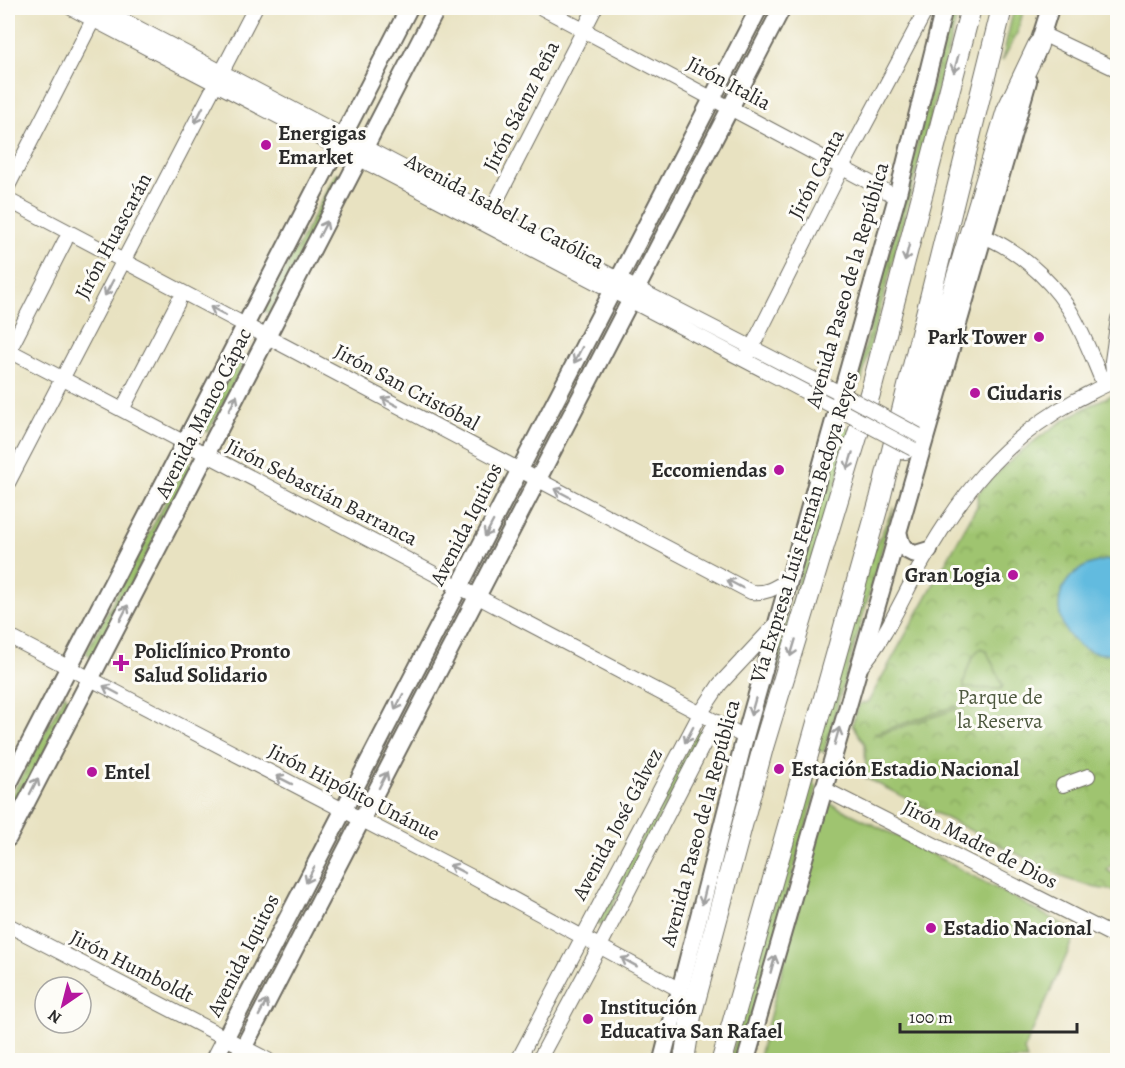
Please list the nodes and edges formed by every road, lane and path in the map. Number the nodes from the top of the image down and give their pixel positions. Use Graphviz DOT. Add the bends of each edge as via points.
graph roads {
  1 [pos="71,8"];
  2 [pos="255,8"];
  3 [pos="410,8"];
  4 [pos="437,8"];
  5 [pos="542,8"];
  6 [pos="595,8"];
  7 [pos="759,8"];
  8 [pos="782,8"];
  9 [pos="927,8"];
  10 [pos="944,8"];
  11 [pos="971,8"];
  12 [pos="1002,8"];
  13 [pos="1049,8"];
  14 [pos="98,11"];
  15 [pos="584,30"];
  16 [pos="1040,39"];
  17 [pos="1118,70"];
  18 [pos="219,78"];
  19 [pos="712,98"];
  20 [pos="730,107"];
  21 [pos="341,141"];
  22 [pos="363,152"];
  23 [pos="842,168"];
  24 [pos="8,186"];
  25 [pos="897,197"];
  26 [pos="8,200"];
  27 [pos="487,218"];
  28 [pos="983,236"];
  29 [pos="65,241"];
  30 [pos="124,262"];
  31 [pos="616,284"];
  32 [pos="634,294"];
  33 [pos="178,302"];
  34 [pos="1118,319"];
  35 [pos="246,325"];
  36 [pos="267,337"];
  37 [pos="752,348"];
  38 [pos="8,351"];
  39 [pos="745,362"];
  40 [pos="62,379"];
  41 [pos="1112,382"];
  42 [pos="840,402"];
  43 [pos="122,410"];
  44 [pos="185,443"];
  45 [pos="918,443"];
  46 [pos="206,455"];
  47 [pos="519,470"];
  48 [pos="538,480"];
  49 [pos="8,483"];
  50 [pos="880,499"];
  51 [pos="898,530"];
  52 [pos="929,550"];
  53 [pos="788,580"];
  54 [pos="459,587"];
  55 [pos="477,597"];
  56 [pos="777,623"];
  57 [pos="8,636"];
  58 [pos="69,667"];
  59 [pos="854,674"];
  60 [pos="90,679"];
  61 [pos="700,714"];
  62 [pos="715,722"];
  63 [pos="745,737"];
  64 [pos="1088,776"];
  65 [pos="8,785"];
  66 [pos="1063,785"];
  67 [pos="822,788"];
  68 [pos="343,810"];
  69 [pos="362,820"];
  70 [pos="8,838"];
  71 [pos="8,925"];
  72 [pos="583,937"];
  73 [pos="1118,938"];
  74 [pos="600,946"];
  75 [pos="680,990"];
  76 [pos="691,1016"];
  77 [pos="225,1038"];
  78 [pos="240,1054"];
  79 [pos="214,1060"];
  80 [pos="268,1060"];
  81 [pos="518,1060"];
  82 [pos="539,1060"];
  83 [pos="662,1060"];
  84 [pos="672,1060"];
  85 [pos="684,1060"];
  86 [pos="722,1060"];
  87 [pos="746,1060"];
  1 -- 14 [label="street, Avenida Isabel La Católica"];
  2 -- 18 [label="street, Jirón Huascarán"];
  3 -- 21 [label="main road, Avenida Manco Cápac"];
  4 -- 22 [label="main road, Avenida Manco Cápac"];
  5 -- 15 [label="street, Jirón Italia"];
  6 -- 15 [label="street, Jirón Sáenz Peña"];
  7 -- 19 [label="main road, Avenida Iquitos"];
  8 -- 20 [label="main road, Avenida Iquitos"];
  9 -- 23 [label="street, Jirón Canta"];
  10 -- 25 [label="main road, Avenida Paseo de la República"];
  11 -- 76 [label="highway, Vía Expresa Luis Fernán Bedoya Reyes, one-way" via="872,387 764,744"];
  12 -- 50 [label="highway"];
  13 -- 16 [label="main road"];
  14 -- 18 [label="street, Avenida Isabel La Católica"];
  14 -- 24 [label="street"];
  15 -- 19 [label="street, Jirón Italia"];
  15 -- 27 [label="street, Jirón Sáenz Peña"];
  16 -- 17 [label="street"];
  16 -- 28 [label="main road"];
  16 -- 50 [label="highway" via="1007,110 901,463"];
  18 -- 21 [label="street, Avenida Isabel La Católica"];
  18 -- 30 [label="street, Jirón Huascarán, one-way"];
  19 -- 20 [label="street, Jirón Italia"];
  19 -- 31 [label="main road, Avenida Iquitos"];
  20 -- 23 [label="street, Jirón Italia"];
  20 -- 32 [label="main road, Avenida Iquitos"];
  21 -- 22 [label="street, Avenida Isabel La Católica"];
  21 -- 35 [label="main road, Avenida Manco Cápac"];
  22 -- 27 [label="street, Avenida Isabel La Católica"];
  36 -- 22 [label="main road, Avenida Manco Cápac, one-way"];
  23 -- 25 [label="street, Jirón Italia"];
  23 -- 37 [label="street, Jirón Canta"];
  25 -- 42 [label="main road, Avenida Paseo de la República"];
  26 -- 30 [label="street, Jirón San Cristóbal"];
  27 -- 31 [label="street, Avenida Isabel La Católica"];
  28 -- 41 [label="street" via="1016,253 1045,280 1067,306"];
  28 -- 45 [label="main road"];
  29 -- 38 [label="street"];
  35 -- 30 [label="street, Jirón San Cristóbal, one-way"];
  30 -- 40 [label="street, Jirón Huascarán, one-way"];
  31 -- 32 [label="street, Avenida Isabel La Católica"];
  31 -- 47 [label="main road, Avenida Iquitos, one-way"];
  32 -- 37 [label="street, Avenida Isabel La Católica"];
  32 -- 39 [label="street, Avenida Isabel La Católica"];
  32 -- 48 [label="main road, Avenida Iquitos"];
  33 -- 43 [label="street"];
  34 -- 41 [label="street"];
  35 -- 36 [label="street, Jirón San Cristóbal"];
  35 -- 44 [label="main road, Avenida Manco Cápac"];
  46 -- 36 [label="main road, Avenida Manco Cápac, one-way"];
  47 -- 36 [label="street, Jirón San Cristóbal, one-way"];
  37 -- 39 [label="street, Jirón Canta"];
  37 -- 42 [label="street, Avenida Isabel La Católica"];
  38 -- 40 [label="street, Jirón Sebastián Barranca"];
  39 -- 42 [label="street, Avenida Isabel La Católica"];
  40 -- 43 [label="street, Jirón Sebastián Barranca"];
  40 -- 49 [label="street, Jirón Huascarán"];
  41 -- 52 [label="street" via="1047,417 1002,452 964,496"];
  42 -- 45 [label="street, Avenida Isabel La Católica, bridge"];
  42 -- 53 [label="main road, Avenida Paseo de la República"];
  43 -- 44 [label="street, Jirón Sebastián Barranca"];
  44 -- 46 [label="street, Jirón Sebastián Barranca"];
  44 -- 58 [label="main road, Avenida Manco Cápac"];
  45 -- 51 [label="main road"];
  46 -- 54 [label="street, Jirón Sebastián Barranca"];
  60 -- 46 [label="main road, Avenida Manco Cápac, one-way"];
  47 -- 48 [label="street, Jirón San Cristóbal"];
  47 -- 54 [label="main road, Avenida Iquitos, one-way"];
  53 -- 48 [label="street, Jirón San Cristóbal, one-way" via="769,591 751,592"];
  48 -- 55 [label="main road, Avenida Iquitos"];
  50 -- 86 [label="highway"];
  51 -- 52 [label="main road" via="906,550 916,555"];
  51 -- 59 [label="main road"];
  52 -- 59 [label="street" via="873,654"];
  53 -- 56 [label="main road, Avenida Paseo de la República"];
  54 -- 55 [label="street, Jirón Sebastián Barranca"];
  54 -- 68 [label="main road, Avenida Iquitos, one-way"];
  55 -- 61 [label="street, Jirón Sebastián Barranca"];
  69 -- 55 [label="main road, Avenida Iquitos, one-way"];
  56 -- 61 [label="street, Avenida José Gálvez" via="720,684"];
  56 -- 63 [label="main road, Avenida Paseo de la República, one-way"];
  57 -- 58 [label="street, Jirón Hipólito Unánue"];
  58 -- 60 [label="street, Jirón Hipólito Unánue"];
  58 -- 65 [label="main road, Avenida Manco Cápac"];
  67 -- 59 [label="main road, one-way"];
  68 -- 60 [label="street, Jirón Hipólito Unánue, one-way"];
  70 -- 60 [label="main road, Avenida Manco Cápac, one-way"];
  61 -- 62 [label="street, Jirón Sebastián Barranca"];
  61 -- 72 [label="street, Avenida José Gálvez, one-way"];
  62 -- 63 [label="street, Jirón Sebastián Barranca"];
  62 -- 74 [label="street, Avenida José Gálvez"];
  63 -- 75 [label="main road, Avenida Paseo de la República, one-way"];
  64 -- 66 [label="street"];
  67 -- 73 [label="street, Jirón Madre de Dios"];
  87 -- 67 [label="main road, one-way"];
  68 -- 69 [label="street, Jirón Hipólito Unánue"];
  68 -- 77 [label="main road, Avenida Iquitos, one-way"];
  72 -- 69 [label="street, Jirón Hipólito Unánue, one-way"];
  78 -- 69 [label="main road, Avenida Iquitos, one-way"];
  71 -- 77 [label="street, Jirón Humboldt"];
  72 -- 74 [label="street, Jirón Hipólito Unánue"];
  72 -- 81 [label="street, Avenida José Gálvez"];
  75 -- 74 [label="street, Jirón Hipólito Unánue, one-way"];
  74 -- 82 [label="street, Avenida José Gálvez"];
  75 -- 83 [label="main road, Avenida Paseo de la República"];
  76 -- 84 [label="highway"];
  76 -- 85 [label="highway, Vía Expresa Luis Fernán Bedoya Reyes"];
  77 -- 78 [label="street, Jirón Humboldt"];
  77 -- 79 [label="main road, Avenida Iquitos"];
  78 -- 80 [label="street, Jirón Humboldt"];
}
